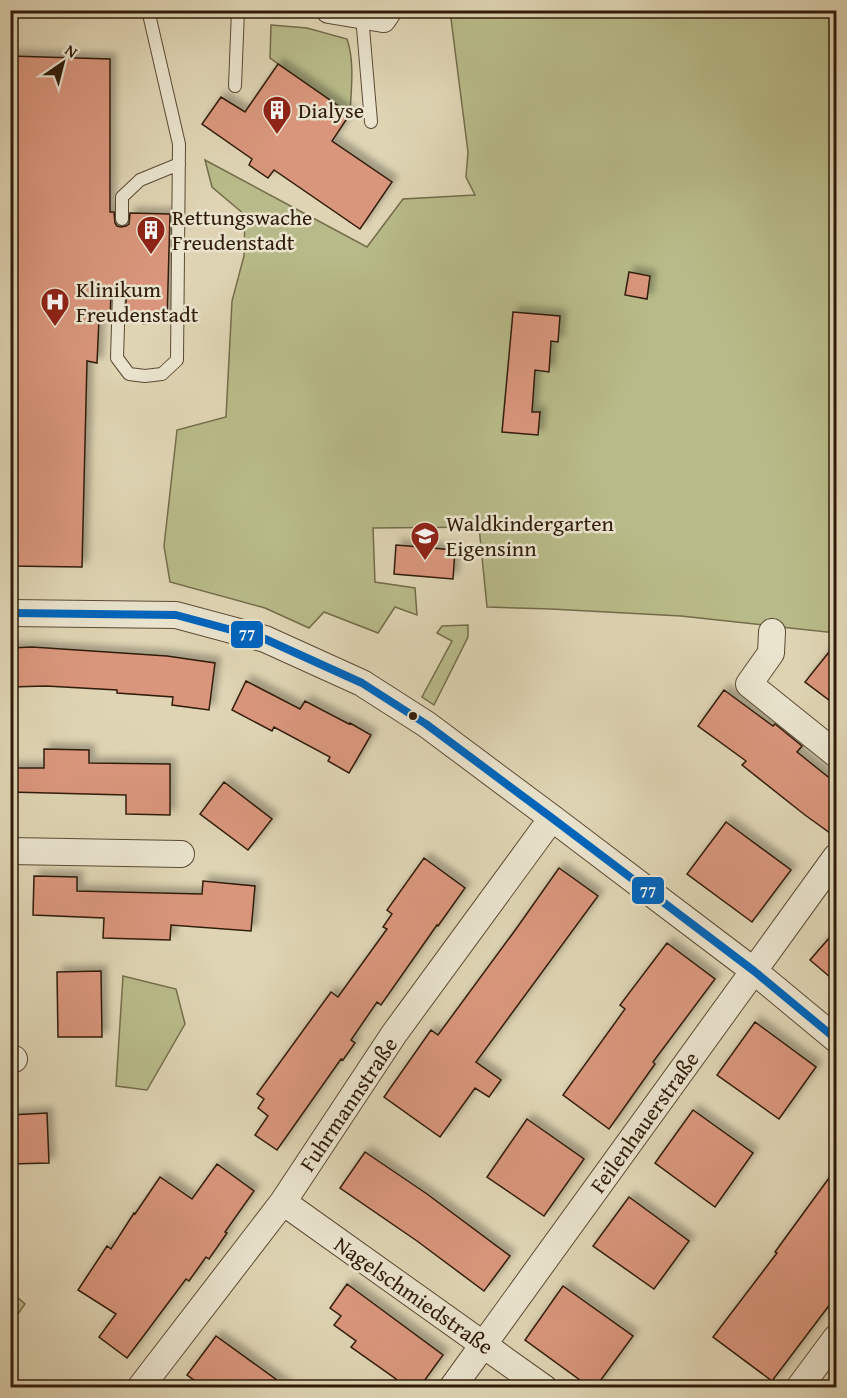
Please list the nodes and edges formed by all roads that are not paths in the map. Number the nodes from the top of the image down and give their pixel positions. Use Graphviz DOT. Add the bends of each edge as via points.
graph roads {
  1 [pos="148,10"];
  2 [pos="238,10"];
  3 [pos="329,10"];
  4 [pos="389,10"];
  5 [pos="362,16"];
  6 [pos="235,86"];
  7 [pos="371,122"];
  8 [pos="179,164"];
  9 [pos="122,219"];
  10 [pos="119,293"];
  11 [pos="10,613"];
  12 [pos="772,632"];
  13 [pos="837,754"];
  14 [pos="552,818"];
  15 [pos="10,851"];
  16 [pos="181,854"];
  17 [pos="837,857"];
  18 [pos="754,971"];
  19 [pos="837,1039"];
  20 [pos="283,1202"];
  21 [pos="837,1338"];
  22 [pos="484,1344"];
  23 [pos="140,1388"];
  24 [pos="452,1388"];
  25 [pos="544,1388"];
  26 [pos="799,1388"];
  1 -- 8 [label="lane" via="179,144"];
  2 -- 6 [label="lane"];
  3 -- 5 [label="street"];
  4 -- 5 [label="street" via="383,19"];
  5 -- 7 [label="lane"];
  8 -- 9 [label="lane" via="140,180 122,196"];
  8 -- 10 [label="lane" via="177,360 162,374 129,374 117,358"];
  11 -- 14 [label="street" via="176,615 265,639 383,696"];
  12 -- 13 [label="street" via="771,653 749,684"];
  14 -- 18 [label="street"];
  14 -- 20 [label="street, Fuhrmannstraße" via="394,1034"];
  15 -- 16 [label="street"];
  17 -- 18 [label="street, Feilenhauerstraße"];
  18 -- 19 [label="street"];
  18 -- 22 [label="street, Feilenhauerstraße"];
  20 -- 22 [label="street, Nagelschmiedstraße"];
  20 -- 23 [label="street, Fuhrmannstraße"];
  21 -- 26 [label="street"];
  22 -- 24 [label="street, Feilenhauerstraße"];
  22 -- 25 [label="street, Nagelschmiedstraße"];
}
